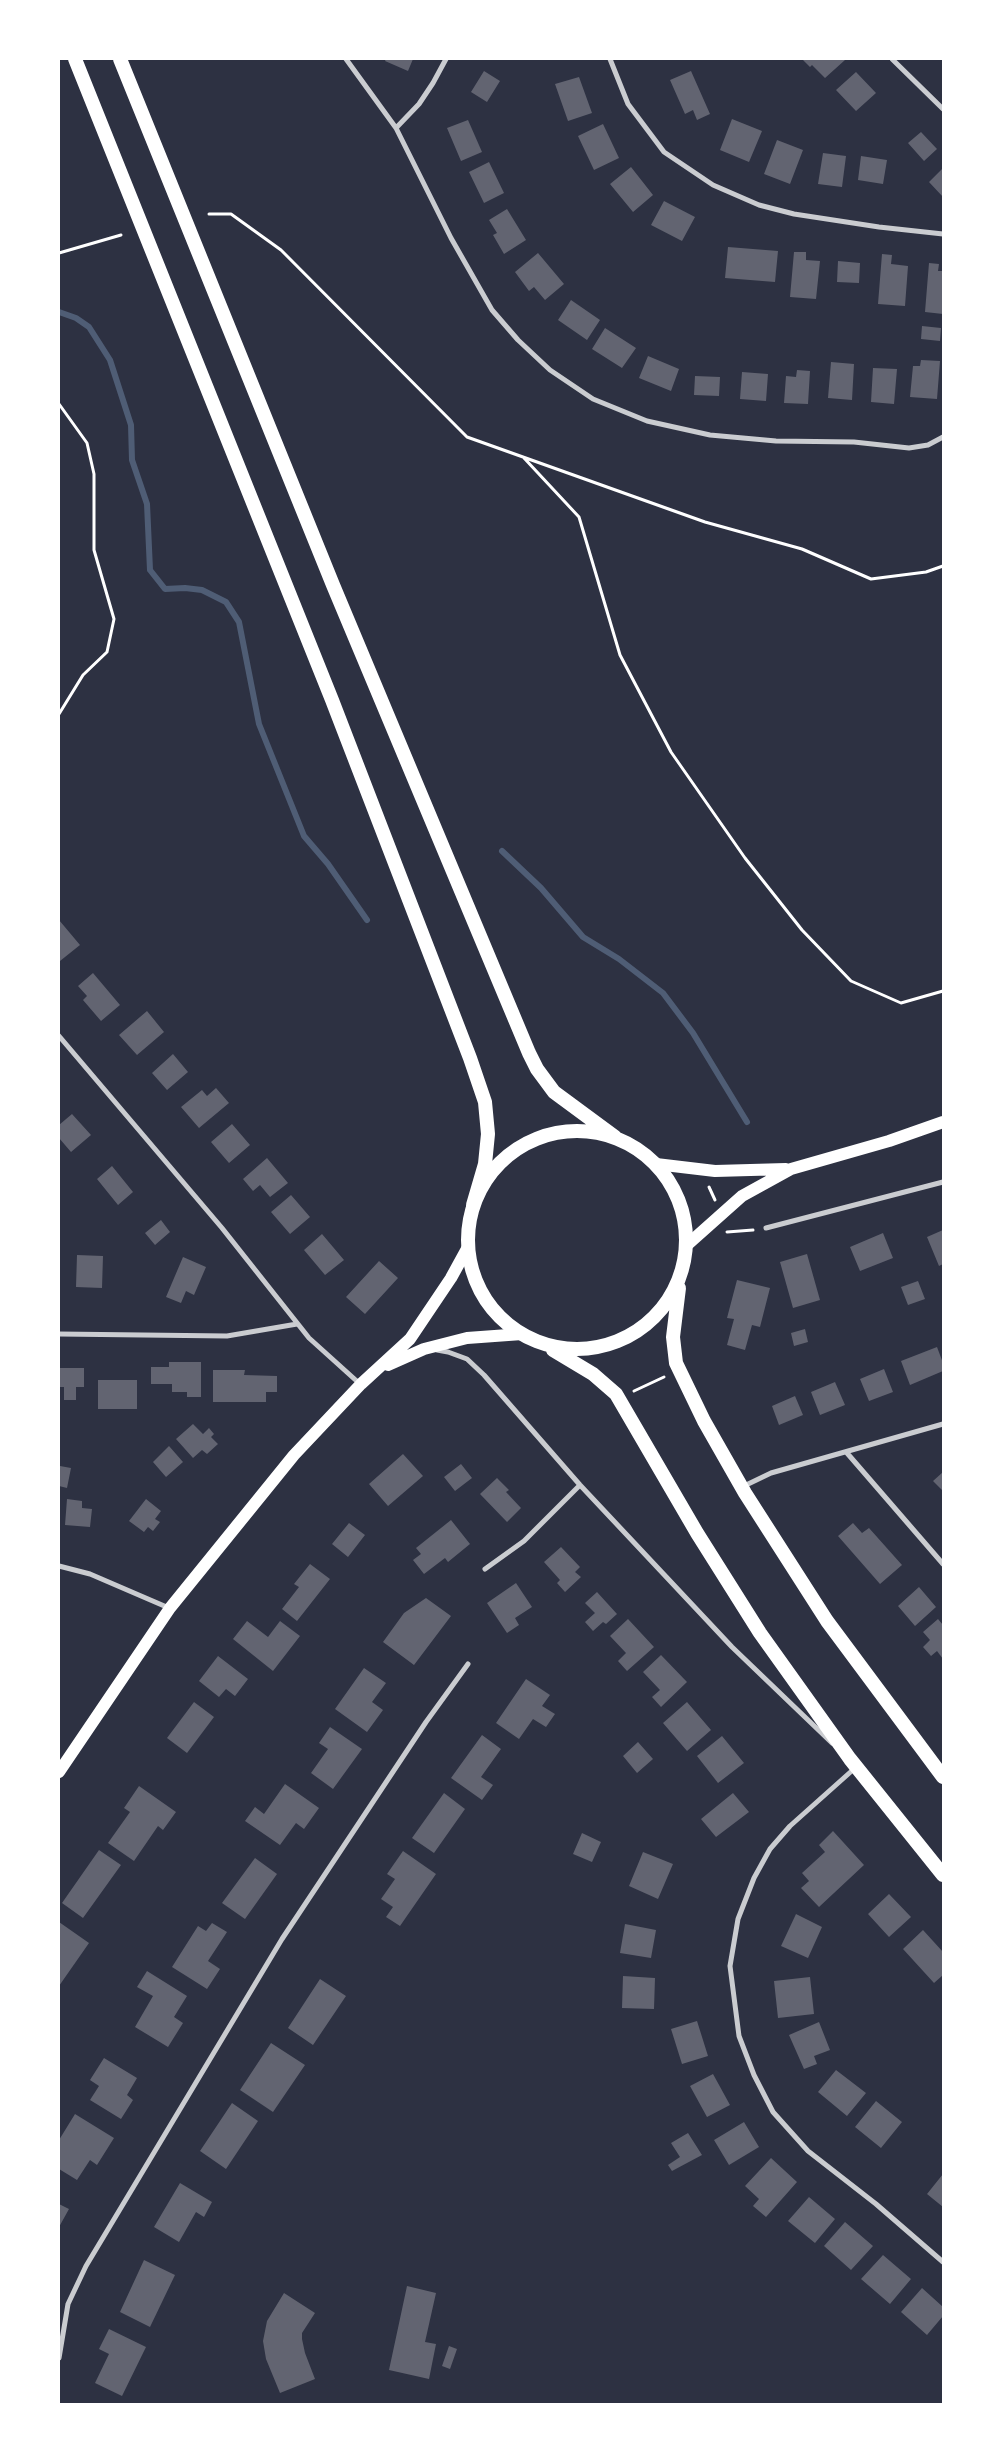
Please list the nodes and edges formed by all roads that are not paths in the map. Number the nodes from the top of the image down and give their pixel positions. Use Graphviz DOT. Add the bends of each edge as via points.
graph roads {
  1 [pos="74,59"];
  2 [pos="120,59"];
  3 [pos="346,59"];
  4 [pos="446,59"];
  5 [pos="610,59"];
  6 [pos="892,59"];
  7 [pos="943,109"];
  8 [pos="396,128"];
  9 [pos="943,234"];
  10 [pos="943,437"];
  11 [pos="59,1036"];
  12 [pos="943,1122"];
  13 [pos="615,1137"];
  14 [pos="656,1164"];
  15 [pos="791,1169"];
  16 [pos="943,1182"];
  17 [pos="473,1205"];
  18 [pos="766,1228"];
  19 [pos="686,1245"];
  20 [pos="468,1247"];
  21 [pos="680,1279"];
  22 [pos="297,1324"];
  23 [pos="59,1334"];
  24 [pos="522,1334"];
  25 [pos="541,1343"];
  26 [pos="424,1349"];
  27 [pos="377,1371"];
  28 [pos="361,1384"];
  29 [pos="943,1424"];
  30 [pos="847,1453"];
  31 [pos="580,1485"];
  32 [pos="742,1487"];
  33 [pos="943,1564"];
  34 [pos="59,1566"];
  35 [pos="485,1569"];
  36 [pos="170,1608"];
  37 [pos="468,1664"];
  38 [pos="856,1767"];
  39 [pos="59,1772"];
  40 [pos="943,1777"];
  41 [pos="943,1874"];
  42 [pos="943,2262"];
  43 [pos="59,2358"];
  1 -- 17 [label="highway" via="336,709 473,1065 485,1102 488,1134 485,1164"];
  2 -- 13 [label="highway" via="329,577 529,1053 554,1092"];
  3 -- 8 [label="street"];
  4 -- 8 [label="street" via="423,97"];
  5 -- 9 [label="street" via="628,104 664,152 713,185 758,205 794,214"];
  6 -- 7 [label="street"];
  8 -- 10 [label="street" via="451,238 492,310 550,370 593,398 647,420 710,435 776,442 854,442 909,448 928,445"];
  11 -- 22 [label="street" via="222,1228"];
  12 -- 15 [label="main road"];
  13 -- 14 [label="highway"];
  13 -- 17 [label="highway" via="578,1130 553,1133 530,1141 499,1163 484,1182"];
  14 -- 15 [label="main road" via="715,1171"];
  14 -- 19 [label="highway" via="679,1200 685,1220"];
  15 -- 19 [label="main road" via="742,1196"];
  16 -- 18 [label="street"];
  17 -- 20 [label="highway"];
  19 -- 21 [label="highway"];
  20 -- 24 [label="highway" via="472,1270 481,1292 495,1312"];
  20 -- 27 [label="main road" via="424,1322"];
  21 -- 25 [label="highway" via="667,1304 624,1340 578,1350"];
  21 -- 32 [label="highway" via="673,1337 676,1363"];
  22 -- 23 [label="street" via="228,1336"];
  22 -- 28 [label="street"];
  24 -- 25 [label="highway"];
  24 -- 26 [label="main road" via="467,1338"];
  25 -- 38 [label="highway" via="593,1374 616,1394 740,1602"];
  26 -- 27 [label="main road"];
  26 -- 31 [label="street" via="448,1352 467,1359"];
  27 -- 28 [label="main road"];
  28 -- 36 [label="main road" via="294,1455"];
  29 -- 30 [label="street"];
  30 -- 32 [label="street" via="771,1473"];
  30 -- 33 [label="street"];
  31 -- 35 [label="street" via="524,1541"];
  31 -- 38 [label="street" via="732,1648"];
  32 -- 40 [label="highway" via="827,1621"];
  34 -- 36 [label="street" via="90,1574"];
  36 -- 39 [label="main road"];
  37 -- 43 [label="street" via="282,1939 86,2266 68,2304"];
  38 -- 41 [label="highway"];
  38 -- 42 [label="street" via="784,1831 754,1878 738,1919 730,1966 739,2036 773,2112 808,2151"];
}
